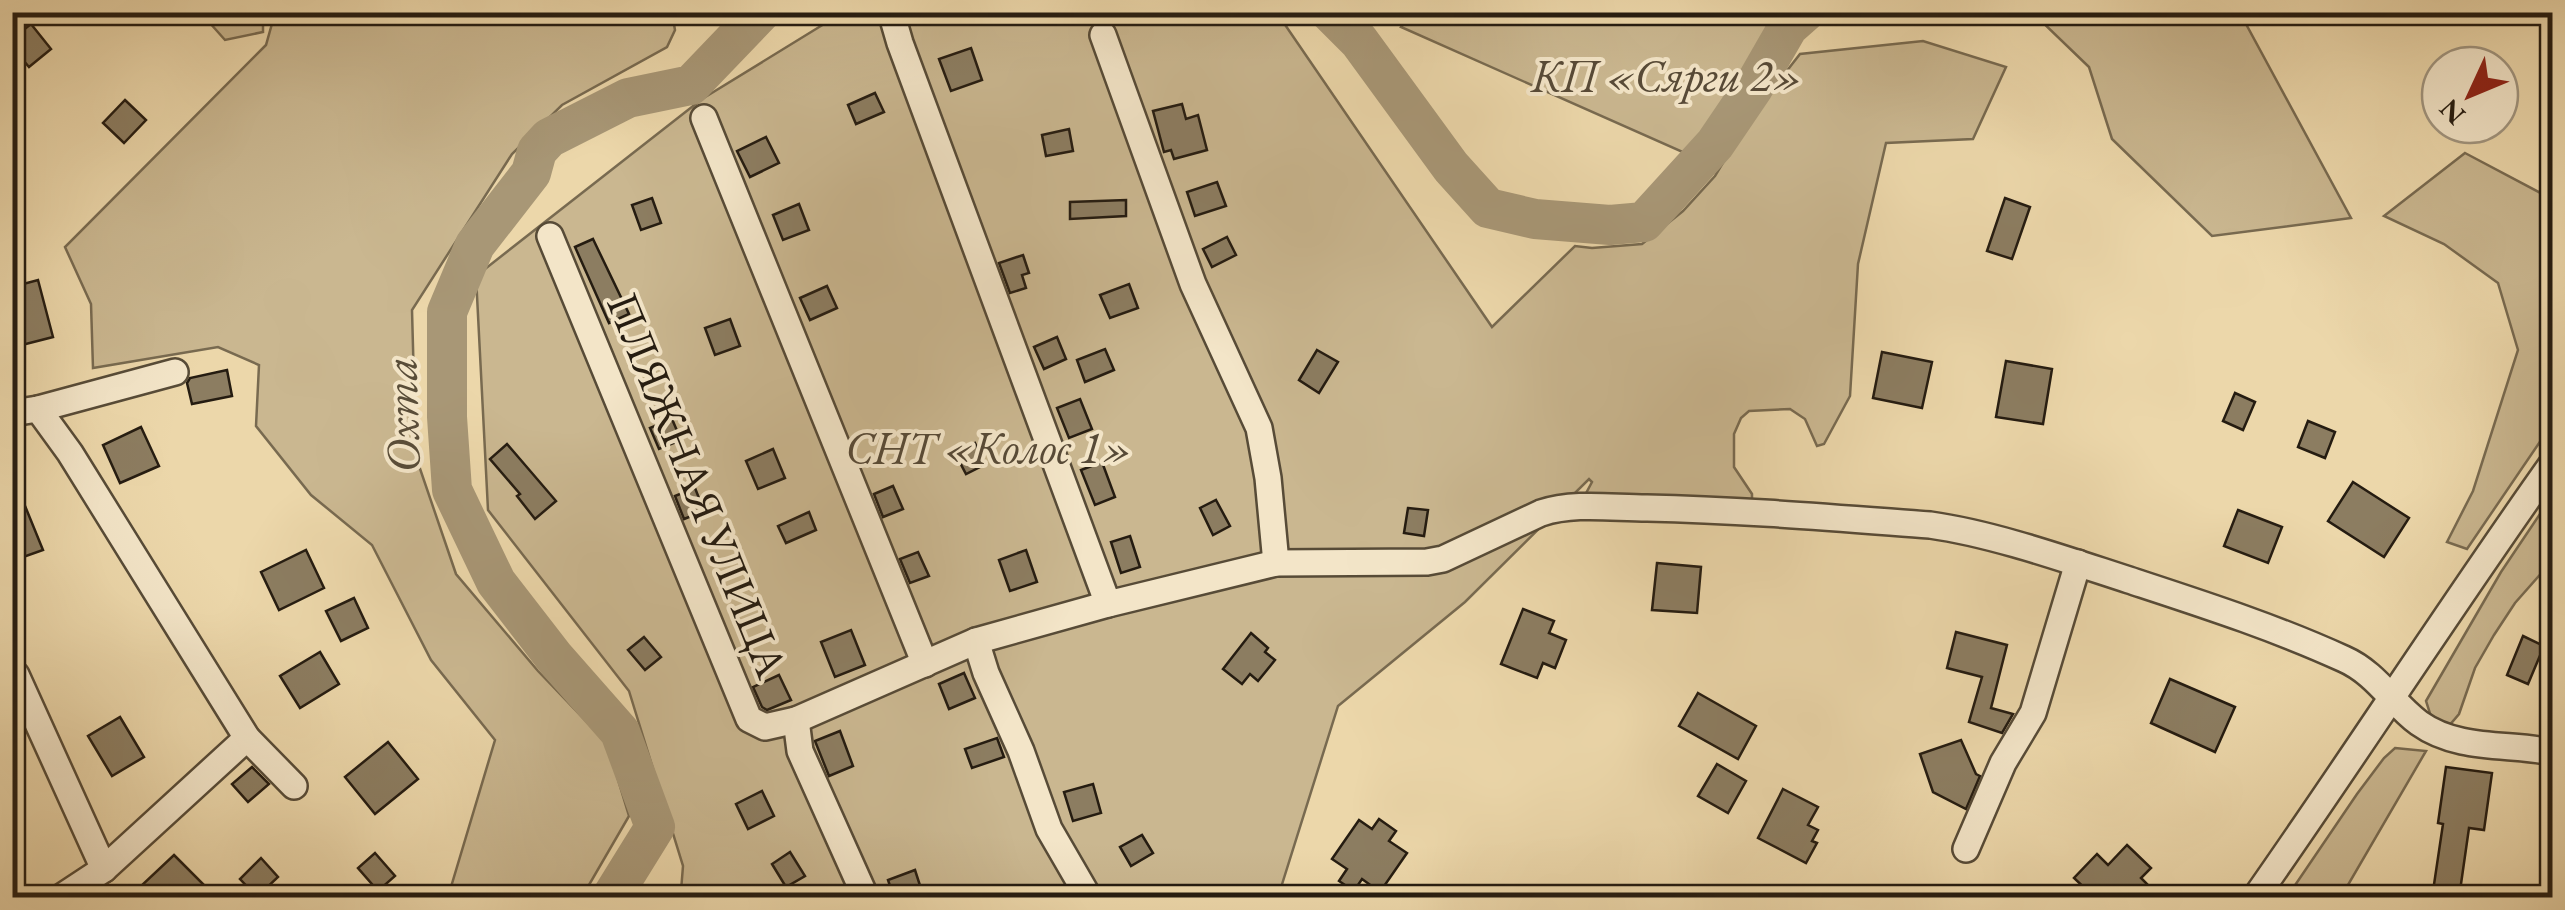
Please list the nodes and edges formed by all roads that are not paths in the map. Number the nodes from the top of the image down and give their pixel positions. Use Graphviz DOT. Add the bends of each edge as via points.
graph roads {
  1 [pos="891,12"];
  2 [pos="1103,35"];
  3 [pos="704,118"];
  4 [pos="550,236"];
  5 [pos="175,372"];
  6 [pos="25,411"];
  7 [pos="2552,464"];
  8 [pos="1276,563"];
  9 [pos="2078,563"];
  10 [pos="1108,604"];
  11 [pos="976,642"];
  12 [pos="925,664"];
  13 [pos="16,676"];
  14 [pos="2394,698"];
  15 [pos="796,720"];
  16 [pos="246,738"];
  17 [pos="2552,752"];
  18 [pos="294,786"];
  19 [pos="1966,849"];
  20 [pos="104,868"];
  21 [pos="60,898"];
  22 [pos="866,898"];
  23 [pos="1089,898"];
  24 [pos="2255,898"];
  1 -- 10 [label="street"];
  2 -- 8 [label="street" via="1194,284 1259,428"];
  3 -- 12 [label="street"];
  4 -- 15 [label="street, ПЛЯЖНАЯ УЛИЦА" via="749,719 765,727"];
  5 -- 6 [label="street"];
  6 -- 16 [label="street" via="70,453"];
  7 -- 14 [label="street"];
  8 -- 9 [label="street" via="1428,562 1541,513 1578,507 1930,525"];
  8 -- 10 [label="street"];
  9 -- 14 [label="street" via="2350,661"];
  9 -- 19 [label="street" via="2033,713"];
  10 -- 11 [label="street"];
  11 -- 12 [label="street"];
  11 -- 23 [label="street" via="1049,829"];
  12 -- 15 [label="street"];
  13 -- 20 [label="street"];
  14 -- 17 [label="street" via="2440,735"];
  14 -- 24 [label="street"];
  15 -- 22 [label="street" via="800,751"];
  16 -- 18 [label="street"];
  16 -- 20 [label="street"];
  20 -- 21 [label="street"];
}
